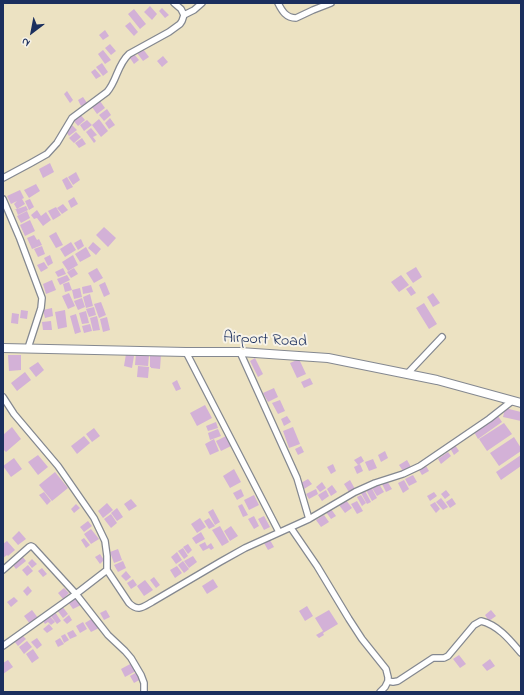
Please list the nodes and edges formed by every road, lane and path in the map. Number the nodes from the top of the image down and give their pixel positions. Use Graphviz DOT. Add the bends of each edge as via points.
graph roads {
  1 [pos="174,3"];
  2 [pos="202,3"];
  3 [pos="278,3"];
  4 [pos="331,3"];
  5 [pos="184,15"];
  6 [pos="3,178"];
  7 [pos="3,199"];
  8 [pos="442,337"];
  9 [pos="3,348"];
  10 [pos="28,348"];
  11 [pos="186,352"];
  12 [pos="240,352"];
  13 [pos="407,374"];
  14 [pos="3,397"];
  15 [pos="512,401"];
  16 [pos="521,403"];
  17 [pos="309,518"];
  18 [pos="291,528"];
  19 [pos="279,532"];
  20 [pos="3,570"];
  21 [pos="107,570"];
  22 [pos="76,594"];
  23 [pos="3,646"];
  24 [pos="521,653"];
  25 [pos="388,681"];
  26 [pos="144,692"];
  27 [pos="380,692"];
  1 -- 5 [label="street"];
  2 -- 5 [label="street"];
  3 -- 4 [label="street" via="283,12 293,19"];
  5 -- 6 [label="street" via="180,24 125,58 107,92 72,118 53,149"];
  7 -- 10 [label="street" via="42,298"];
  8 -- 13 [label="street"];
  9 -- 10 [label="main road, Airport Road"];
  10 -- 11 [label="main road, Airport Road"];
  11 -- 12 [label="main road, Airport Road"];
  11 -- 19 [label="street"];
  12 -- 13 [label="main road, Airport Road" via="328,358"];
  12 -- 17 [label="street" via="298,478"];
  13 -- 15 [label="main road, Airport Road"];
  14 -- 21 [label="street" via="58,466 94,518 105,540"];
  15 -- 16 [label="main road, Airport Road"];
  15 -- 17 [label="street" via="420,466 355,492"];
  17 -- 18 [label="street"];
  18 -- 19 [label="street"];
  18 -- 25 [label="street" via="348,619 386,669"];
  19 -- 21 [label="street" via="245,548 142,608 129,603"];
  20 -- 22 [label="street" via="31,546"];
  21 -- 22 [label="street"];
  22 -- 23 [label="street"];
  22 -- 26 [label="street" via="108,635 131,658 141,675"];
  24 -- 25 [label="street" via="492,625 481,621 474,624 448,656 433,658 398,681"];
  25 -- 27 [label="street"];
}
